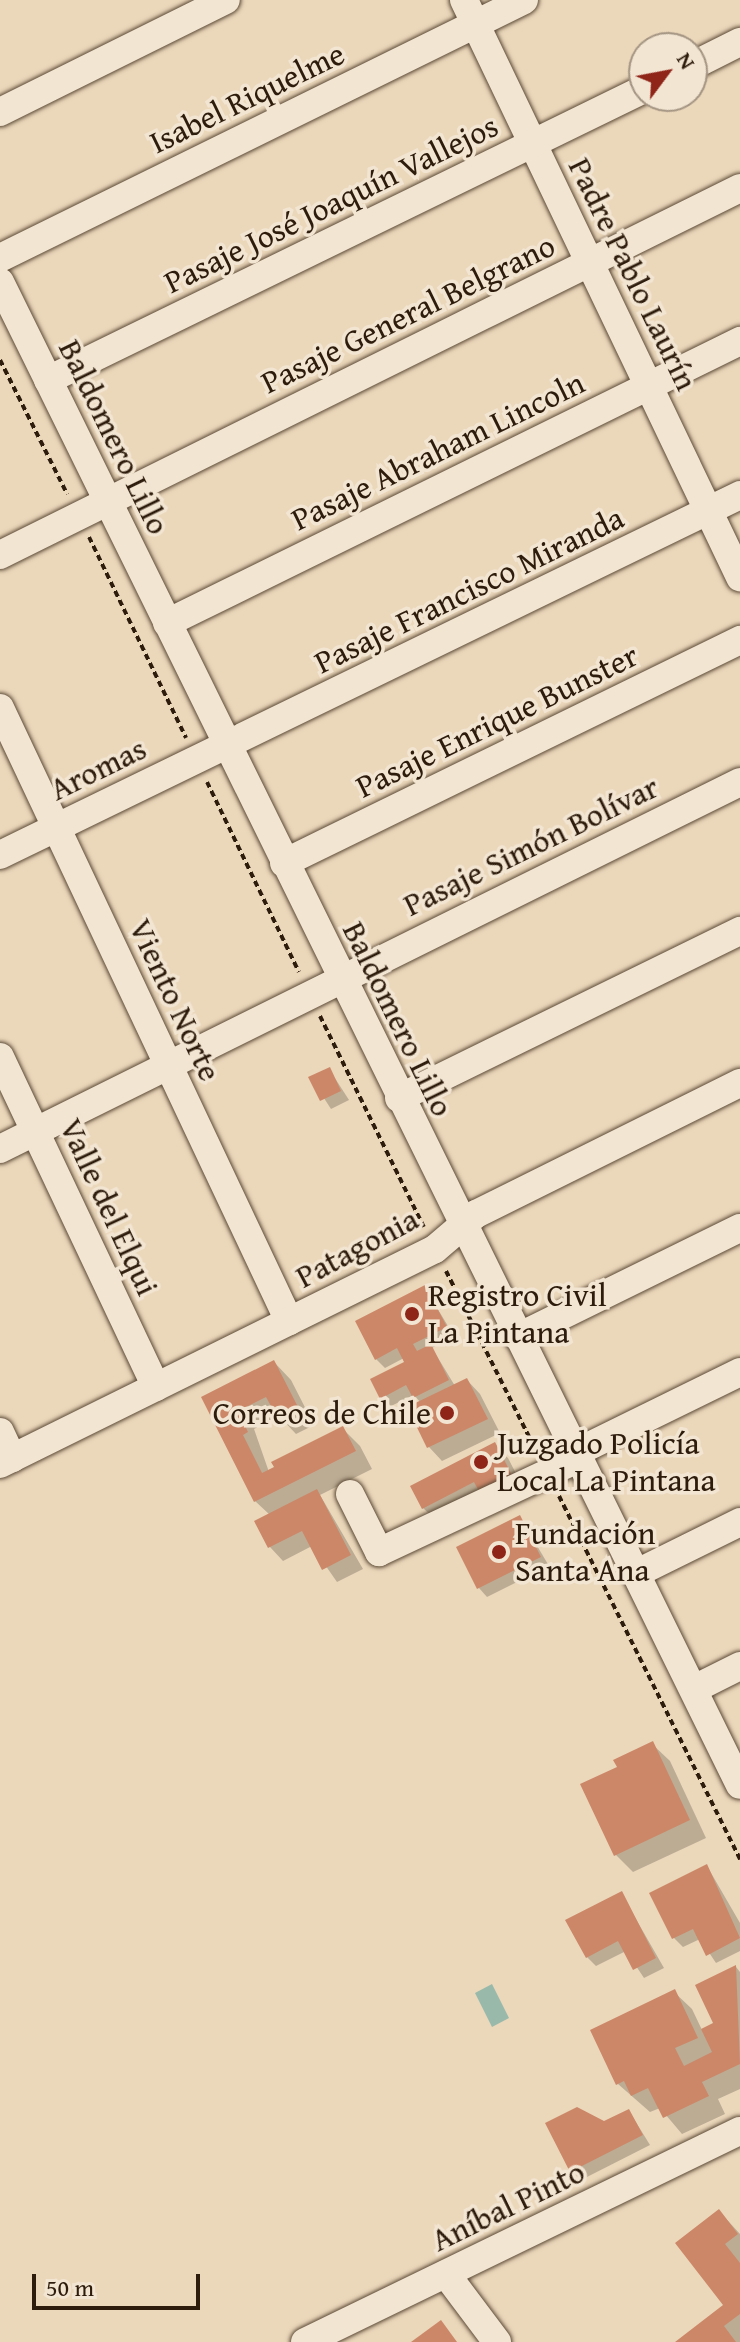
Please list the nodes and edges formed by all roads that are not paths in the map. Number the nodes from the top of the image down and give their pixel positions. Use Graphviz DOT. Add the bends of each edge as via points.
graph roads {
  1 [pos="226,0"];
  2 [pos="524,0"];
  3 [pos="470,12"];
  4 [pos="740,42"];
  5 [pos="708,58"];
  6 [pos="628,97"];
  7 [pos="0,112"];
  8 [pos="533,143"];
  9 [pos="740,188"];
  10 [pos="0,258"];
  11 [pos="589,262"];
  12 [pos="0,282"];
  13 [pos="740,341"];
  14 [pos="48,380"];
  15 [pos="649,386"];
  16 [pos="740,495"];
  17 [pos="108,502"];
  18 [pos="708,511"];
  19 [pos="0,555"];
  20 [pos="740,577"];
  21 [pos="167,623"];
  22 [pos="740,640"];
  23 [pos="0,708"];
  24 [pos="227,747"];
  25 [pos="740,782"];
  26 [pos="56,827"];
  27 [pos="0,855"];
  28 [pos="284,863"];
  29 [pos="740,931"];
  30 [pos="340,977"];
  31 [pos="0,1057"];
  32 [pos="168,1065"];
  33 [pos="740,1083"];
  34 [pos="399,1098"];
  35 [pos="35,1131"];
  36 [pos="0,1149"];
  37 [pos="462,1226"];
  38 [pos="740,1228"];
  39 [pos="289,1321"];
  40 [pos="518,1337"];
  41 [pos="740,1372"];
  42 [pos="156,1387"];
  43 [pos="0,1432"];
  44 [pos="578,1455"];
  45 [pos="6,1461"];
  46 [pos="350,1494"];
  47 [pos="740,1522"];
  48 [pos="637,1573"];
  49 [pos="740,1666"];
  50 [pos="694,1689"];
  51 [pos="740,1785"];
  52 [pos="740,2131"];
  53 [pos="446,2274"];
  54 [pos="305,2342"];
  55 [pos="497,2342"];
  1 -- 7 [label="street"];
  2 -- 3 [label="street, Isabel Riquelme"];
  3 -- 8 [label="street, Padre Pablo Laurín"];
  3 -- 10 [label="street, Isabel Riquelme"];
  4 -- 5 [label="street"];
  6 -- 8 [label="street, Pasaje José Joaquín Vallejos"];
  8 -- 11 [label="street, Padre Pablo Laurín"];
  8 -- 14 [label="street, Pasaje José Joaquín Vallejos"];
  9 -- 11 [label="street, Pasaje General Belgrano"];
  11 -- 15 [label="street, Padre Pablo Laurín"];
  11 -- 17 [label="street, Pasaje General Belgrano"];
  12 -- 14 [label="street, Baldomero Lillo"];
  13 -- 15 [label="street, Pasaje Abraham Lincoln"];
  14 -- 17 [label="street, Baldomero Lillo"];
  15 -- 18 [label="street, Padre Pablo Laurín"];
  15 -- 21 [label="street, Pasaje Abraham Lincoln"];
  16 -- 18 [label="street, Pasaje Francisco Miranda"];
  17 -- 19 [label="street, Pasaje General Belgrano"];
  17 -- 21 [label="street, Baldomero Lillo"];
  18 -- 20 [label="street, Padre Pablo Laurín"];
  18 -- 24 [label="street, Pasaje Francisco Miranda"];
  21 -- 24 [label="street, Baldomero Lillo"];
  22 -- 28 [label="street, Pasaje Enrique Bunster"];
  23 -- 26 [label="street, Viento Norte"];
  24 -- 26 [label="street, Aromas"];
  24 -- 28 [label="street, Baldomero Lillo"];
  25 -- 30 [label="street, Pasaje Simón Bolívar"];
  26 -- 27 [label="street, Aromas"];
  26 -- 32 [label="street, Viento Norte"];
  28 -- 30 [label="street, Baldomero Lillo"];
  29 -- 34 [label="street"];
  30 -- 32 [label="street, Pasaje Simón Bolívar"];
  30 -- 34 [label="street, Baldomero Lillo"];
  31 -- 35 [label="street, Valle del Elqui"];
  32 -- 35 [label="street, Pasaje Simón Bolívar"];
  32 -- 39 [label="street, Viento Norte"];
  33 -- 37 [label="street, Patagonia" via="476,1214"];
  34 -- 37 [label="street, Baldomero Lillo"];
  35 -- 36 [label="street, Pasaje Simón Bolívar"];
  35 -- 42 [label="street, Valle del Elqui"];
  37 -- 39 [label="street, Patagonia" via="435,1249"];
  37 -- 40 [label="street, Baldomero Lillo"];
  38 -- 40 [label="street"];
  39 -- 42 [label="street, Patagonia"];
  40 -- 44 [label="street, Baldomero Lillo"];
  41 -- 44 [label="street"];
  42 -- 45 [label="street, Patagonia"];
  43 -- 45 [label="street"];
  44 -- 46 [label="street" via="379,1552"];
  44 -- 48 [label="street, Baldomero Lillo"];
  47 -- 48 [label="street"];
  48 -- 50 [label="street, Baldomero Lillo"];
  49 -- 50 [label="street"];
  50 -- 51 [label="street, Baldomero Lillo"];
  52 -- 53 [label="street, Aníbal Pinto"];
  53 -- 54 [label="street, Aníbal Pinto"];
  53 -- 55 [label="street"];
}
